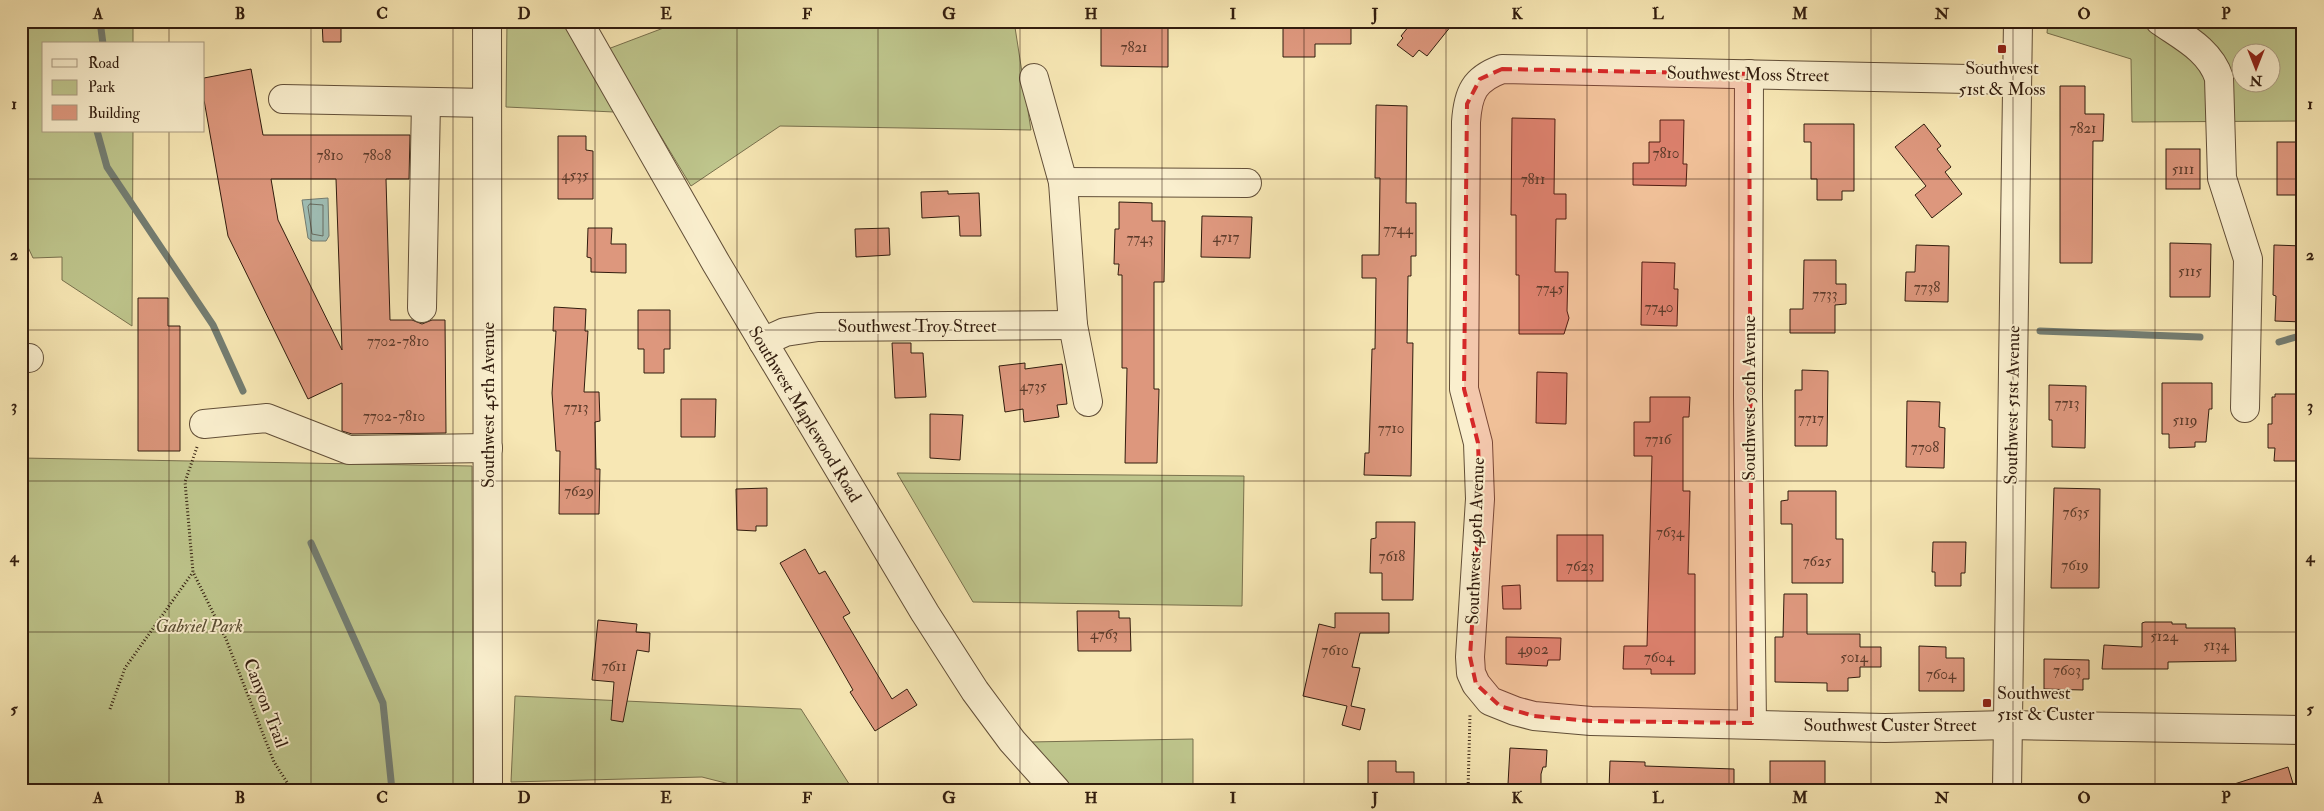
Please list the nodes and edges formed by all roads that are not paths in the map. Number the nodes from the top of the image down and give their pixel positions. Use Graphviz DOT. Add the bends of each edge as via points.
graph roads {
  1 [pos="487,21"];
  2 [pos="578,21"];
  3 [pos="2018,21"];
  4 [pos="2160,21"];
  5 [pos="1749,74"];
  6 [pos="1034,78"];
  7 [pos="1480,79"];
  8 [pos="2017,80"];
  9 [pos="283,100"];
  10 [pos="426,102"];
  11 [pos="487,102"];
  12 [pos="1063,182"];
  13 [pos="1248,183"];
  14 [pos="422,308"];
  15 [pos="1073,325"];
  16 [pos="763,342"];
  17 [pos="1088,402"];
  18 [pos="2245,408"];
  19 [pos="204,424"];
  20 [pos="488,448"];
  21 [pos="1482,693"];
  22 [pos="1752,723"];
  23 [pos="2008,725"];
  24 [pos="2303,730"];
  25 [pos="488,790"];
  26 [pos="1056,790"];
  27 [pos="2007,790"];
  1 -- 11 [label="street, Southwest 45th Avenue"];
  2 -- 16 [label="street, Southwest Maplewood Road"];
  3 -- 8 [label="street, Southwest 51st Avenue"];
  4 -- 18 [label="street" via="2208,56 2219,78 2222,178 2248,259"];
  5 -- 7 [label="street, Southwest Moss Street" via="1502,69"];
  5 -- 8 [label="street, Southwest Moss Street"];
  5 -- 22 [label="street, Southwest 50th Avenue"];
  6 -- 12 [label="street"];
  7 -- 21 [label="street, Southwest 49th Avenue" via="1467,104 1466,122 1464,389 1478,443 1480,499 1470,657 1472,673"];
  8 -- 23 [label="street, Southwest 51st Avenue"];
  9 -- 10 [label="street"];
  10 -- 11 [label="street"];
  10 -- 14 [label="street"];
  11 -- 20 [label="street, Southwest 45th Avenue"];
  12 -- 13 [label="street"];
  12 -- 15 [label="street"];
  15 -- 16 [label="street, Southwest Troy Street" via="818,327 785,332"];
  15 -- 17 [label="street"];
  16 -- 26 [label="street, Southwest Maplewood Road" via="975,691 1012,742"];
  19 -- 20 [label="street" via="267,418 349,450"];
  20 -- 25 [label="street, Southwest 45th Avenue"];
  21 -- 22 [label="street, Southwest Custer Street" via="1500,706 1534,716 1591,721"];
  22 -- 23 [label="street, Southwest Custer Street" via="1885,728"];
  23 -- 24 [label="street, Southwest Custer Street"];
  23 -- 27 [label="street, Southwest 51st Avenue"];
}
